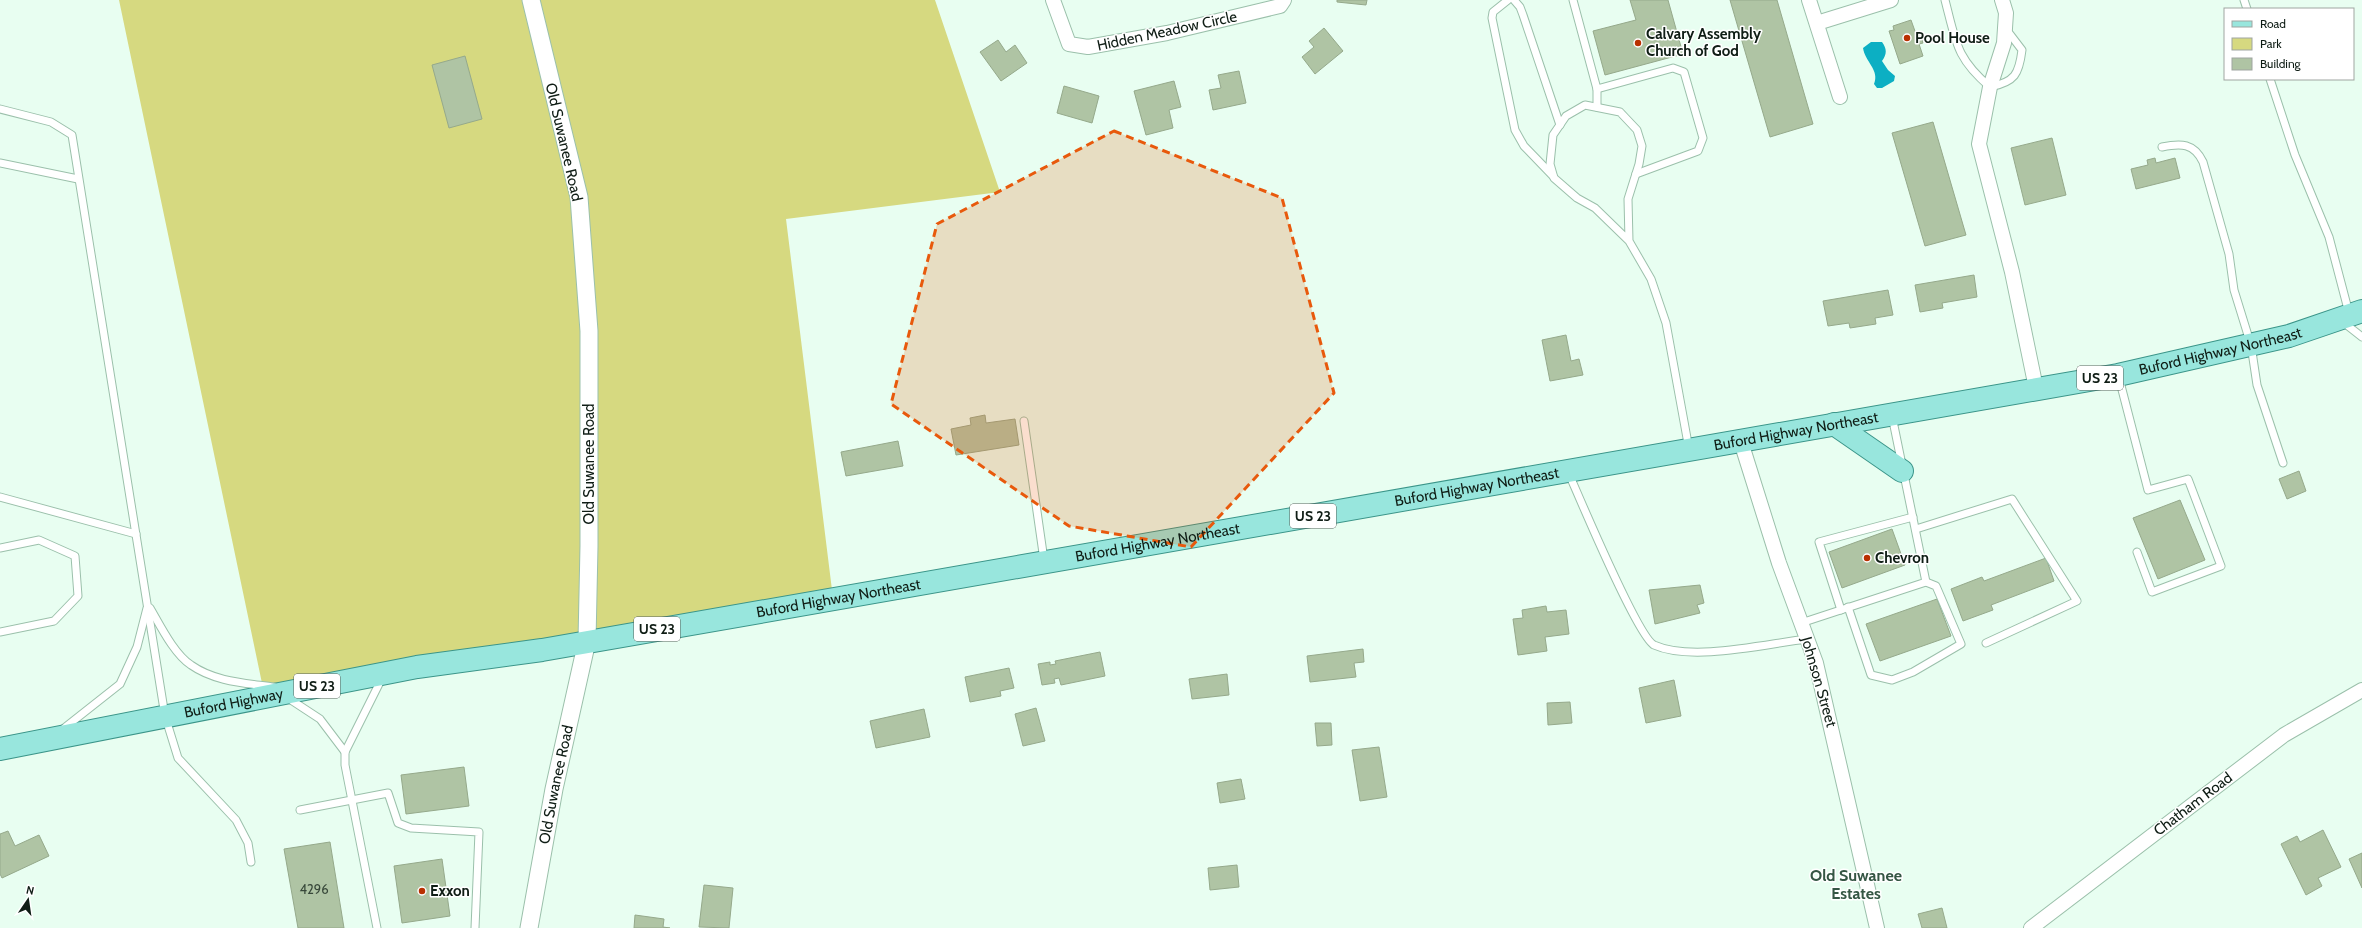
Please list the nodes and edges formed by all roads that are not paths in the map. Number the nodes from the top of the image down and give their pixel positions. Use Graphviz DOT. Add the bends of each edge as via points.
graph roads {
  1 [pos="531,0"];
  2 [pos="1053,0"];
  3 [pos="1284,0"];
  4 [pos="1508,0"];
  5 [pos="1514,0"];
  6 [pos="1573,0"];
  7 [pos="1810,0"];
  8 [pos="1891,0"];
  9 [pos="1945,0"];
  10 [pos="2002,0"];
  11 [pos="1817,23"];
  12 [pos="2005,28"];
  13 [pos="2270,80"];
  14 [pos="1990,87"];
  15 [pos="1597,89"];
  16 [pos="1840,97"];
  17 [pos="1597,107"];
  18 [pos="0,109"];
  19 [pos="1560,125"];
  20 [pos="2162,147"];
  21 [pos="0,163"];
  22 [pos="1636,174"];
  23 [pos="1554,178"];
  24 [pos="78,179"];
  25 [pos="1629,241"];
  26 [pos="2350,315"];
  27 [pos="2362,336"];
  28 [pos="2251,345"];
  29 [pos="2118,375"];
  30 [pos="2036,388"];
  31 [pos="1891,414"];
  32 [pos="1024,421"];
  33 [pos="1834,424"];
  34 [pos="1741,442"];
  35 [pos="1689,451"];
  36 [pos="2283,463"];
  37 [pos="1902,471"];
  38 [pos="1568,472"];
  39 [pos="0,497"];
  40 [pos="1913,517"];
  41 [pos="1916,529"];
  42 [pos="136,534"];
  43 [pos="0,548"];
  44 [pos="2137,552"];
  45 [pos="1045,562"];
  46 [pos="1926,582"];
  47 [pos="148,604"];
  48 [pos="1845,608"];
  49 [pos="1801,623"];
  50 [pos="0,632"];
  51 [pos="1807,639"];
  52 [pos="587,641"];
  53 [pos="1986,643"];
  54 [pos="386,673"];
  55 [pos="2362,690"];
  56 [pos="289,692"];
  57 [pos="165,716"];
  58 [pos="53,738"];
  59 [pos="0,749"];
  60 [pos="345,752"];
  61 [pos="352,800"];
  62 [pos="300,810"];
  63 [pos="251,862"];
  64 [pos="377,928"];
  65 [pos="474,928"];
  66 [pos="529,928"];
  67 [pos="1877,928"];
  68 [pos="2031,928"];
  1 -- 52 [label="street, Old Suwanee Road" via="579,197 589,331"];
  2 -- 3 [label="street, Hidden Meadow Circle" via="1069,44 1088,47 1167,33 1280,6"];
  4 -- 23 [label="lane" via="1496,8 1492,18 1515,130 1524,146"];
  5 -- 19 [label="lane" via="1520,7"];
  6 -- 15 [label="lane"];
  7 -- 11 [label="street"];
  8 -- 11 [label="street"];
  9 -- 14 [label="lane" via="1959,51 1972,71"];
  10 -- 12 [label="street" via="2006,14"];
  11 -- 16 [label="street"];
  12 -- 14 [label="street" via="2004,43"];
  12 -- 14 [label="lane" via="2022,50 2020,69 2008,83"];
  13 -- 26 [label="lane" via="2295,155 2329,237"];
  14 -- 30 [label="street" via="1979,144 2012,272"];
  15 -- 17 [label="lane"];
  15 -- 22 [label="lane" via="1673,68 1684,72 1703,138 1701,146 1698,151"];
  17 -- 19 [label="lane" via="1585,105 1566,116"];
  17 -- 22 [label="lane" via="1620,112 1637,130 1642,146"];
  18 -- 24 [label="lane" via="50,122 72,135"];
  19 -- 23 [label="lane" via="1553,135 1550,164"];
  20 -- 28 [label="lane" via="2192,147 2198,151 2218,209 2239,309"];
  21 -- 24 [label="lane"];
  22 -- 25 [label="lane" via="1628,199"];
  23 -- 25 [label="lane" via="1577,198 1595,208"];
  24 -- 42 [label="lane"];
  25 -- 35 [label="lane" via="1651,279 1666,323"];
  26 -- 27 [label="lane"];
  26 -- 28 [label="main road, Buford Highway Northeast / US 23" via="2289,336"];
  28 -- 29 [label="main road, Buford Highway Northeast / US 23"];
  28 -- 36 [label="lane" via="2257,384"];
  29 -- 30 [label="main road, Buford Highway Northeast / US 23"];
  29 -- 44 [label="lane" via="2148,490 2188,479 2221,566 2152,592"];
  30 -- 31 [label="main road, Buford Highway Northeast / US 23"];
  31 -- 33 [label="main road, Buford Highway Northeast / US 23"];
  31 -- 37 [label="lane"];
  32 -- 45 [label="lane"];
  33 -- 34 [label="main road, Buford Highway Northeast / US 23"];
  33 -- 37 [label="main road"];
  34 -- 35 [label="main road, Buford Highway Northeast / US 23"];
  34 -- 49 [label="street, Johnson Street" via="1779,563"];
  35 -- 38 [label="main road, Buford Highway Northeast / US 23"];
  37 -- 40 [label="lane"];
  38 -- 45 [label="main road, Buford Highway Northeast / US 23"];
  38 -- 51 [label="lane" via="1633,615 1652,644 1666,649 1695,653"];
  39 -- 42 [label="lane"];
  40 -- 41 [label="lane"];
  40 -- 48 [label="lane" via="1819,542"];
  41 -- 46 [label="lane"];
  41 -- 53 [label="lane" via="2012,499 2077,601"];
  42 -- 47 [label="lane"];
  43 -- 50 [label="lane" via="39,540 75,556 78,596 54,621"];
  45 -- 52 [label="main road, Buford Highway Northeast / US 23"];
  46 -- 48 [label="lane"];
  46 -- 48 [label="lane" via="1936,586 1961,644 1913,672 1892,680 1871,675"];
  47 -- 56 [label="lane" via="167,638 190,665 219,679"];
  47 -- 57 [label="lane"];
  47 -- 58 [label="lane" via="137,647 120,684"];
  48 -- 49 [label="lane"];
  49 -- 51 [label="street, Johnson Street"];
  51 -- 67 [label="street, Johnson Street" via="1816,663 1836,745"];
  52 -- 54 [label="main road, Buford Highway / US 23"];
  52 -- 66 [label="street, Old Suwanee Road" via="553,796"];
  54 -- 56 [label="main road, Buford Highway / US 23"];
  54 -- 60 [label="lane"];
  55 -- 68 [label="street, Chatham Road" via="2284,735"];
  56 -- 57 [label="main road, Buford Highway / US 23"];
  56 -- 60 [label="lane" via="320,719"];
  57 -- 58 [label="main road, Buford Highway / US 23"];
  57 -- 63 [label="lane" via="178,758 236,820 248,843"];
  58 -- 59 [label="main road, Buford Highway / US 23"];
  60 -- 61 [label="lane"];
  61 -- 62 [label="lane"];
  61 -- 64 [label="lane"];
  61 -- 65 [label="lane" via="388,793 398,823 411,828 479,832"];
}
